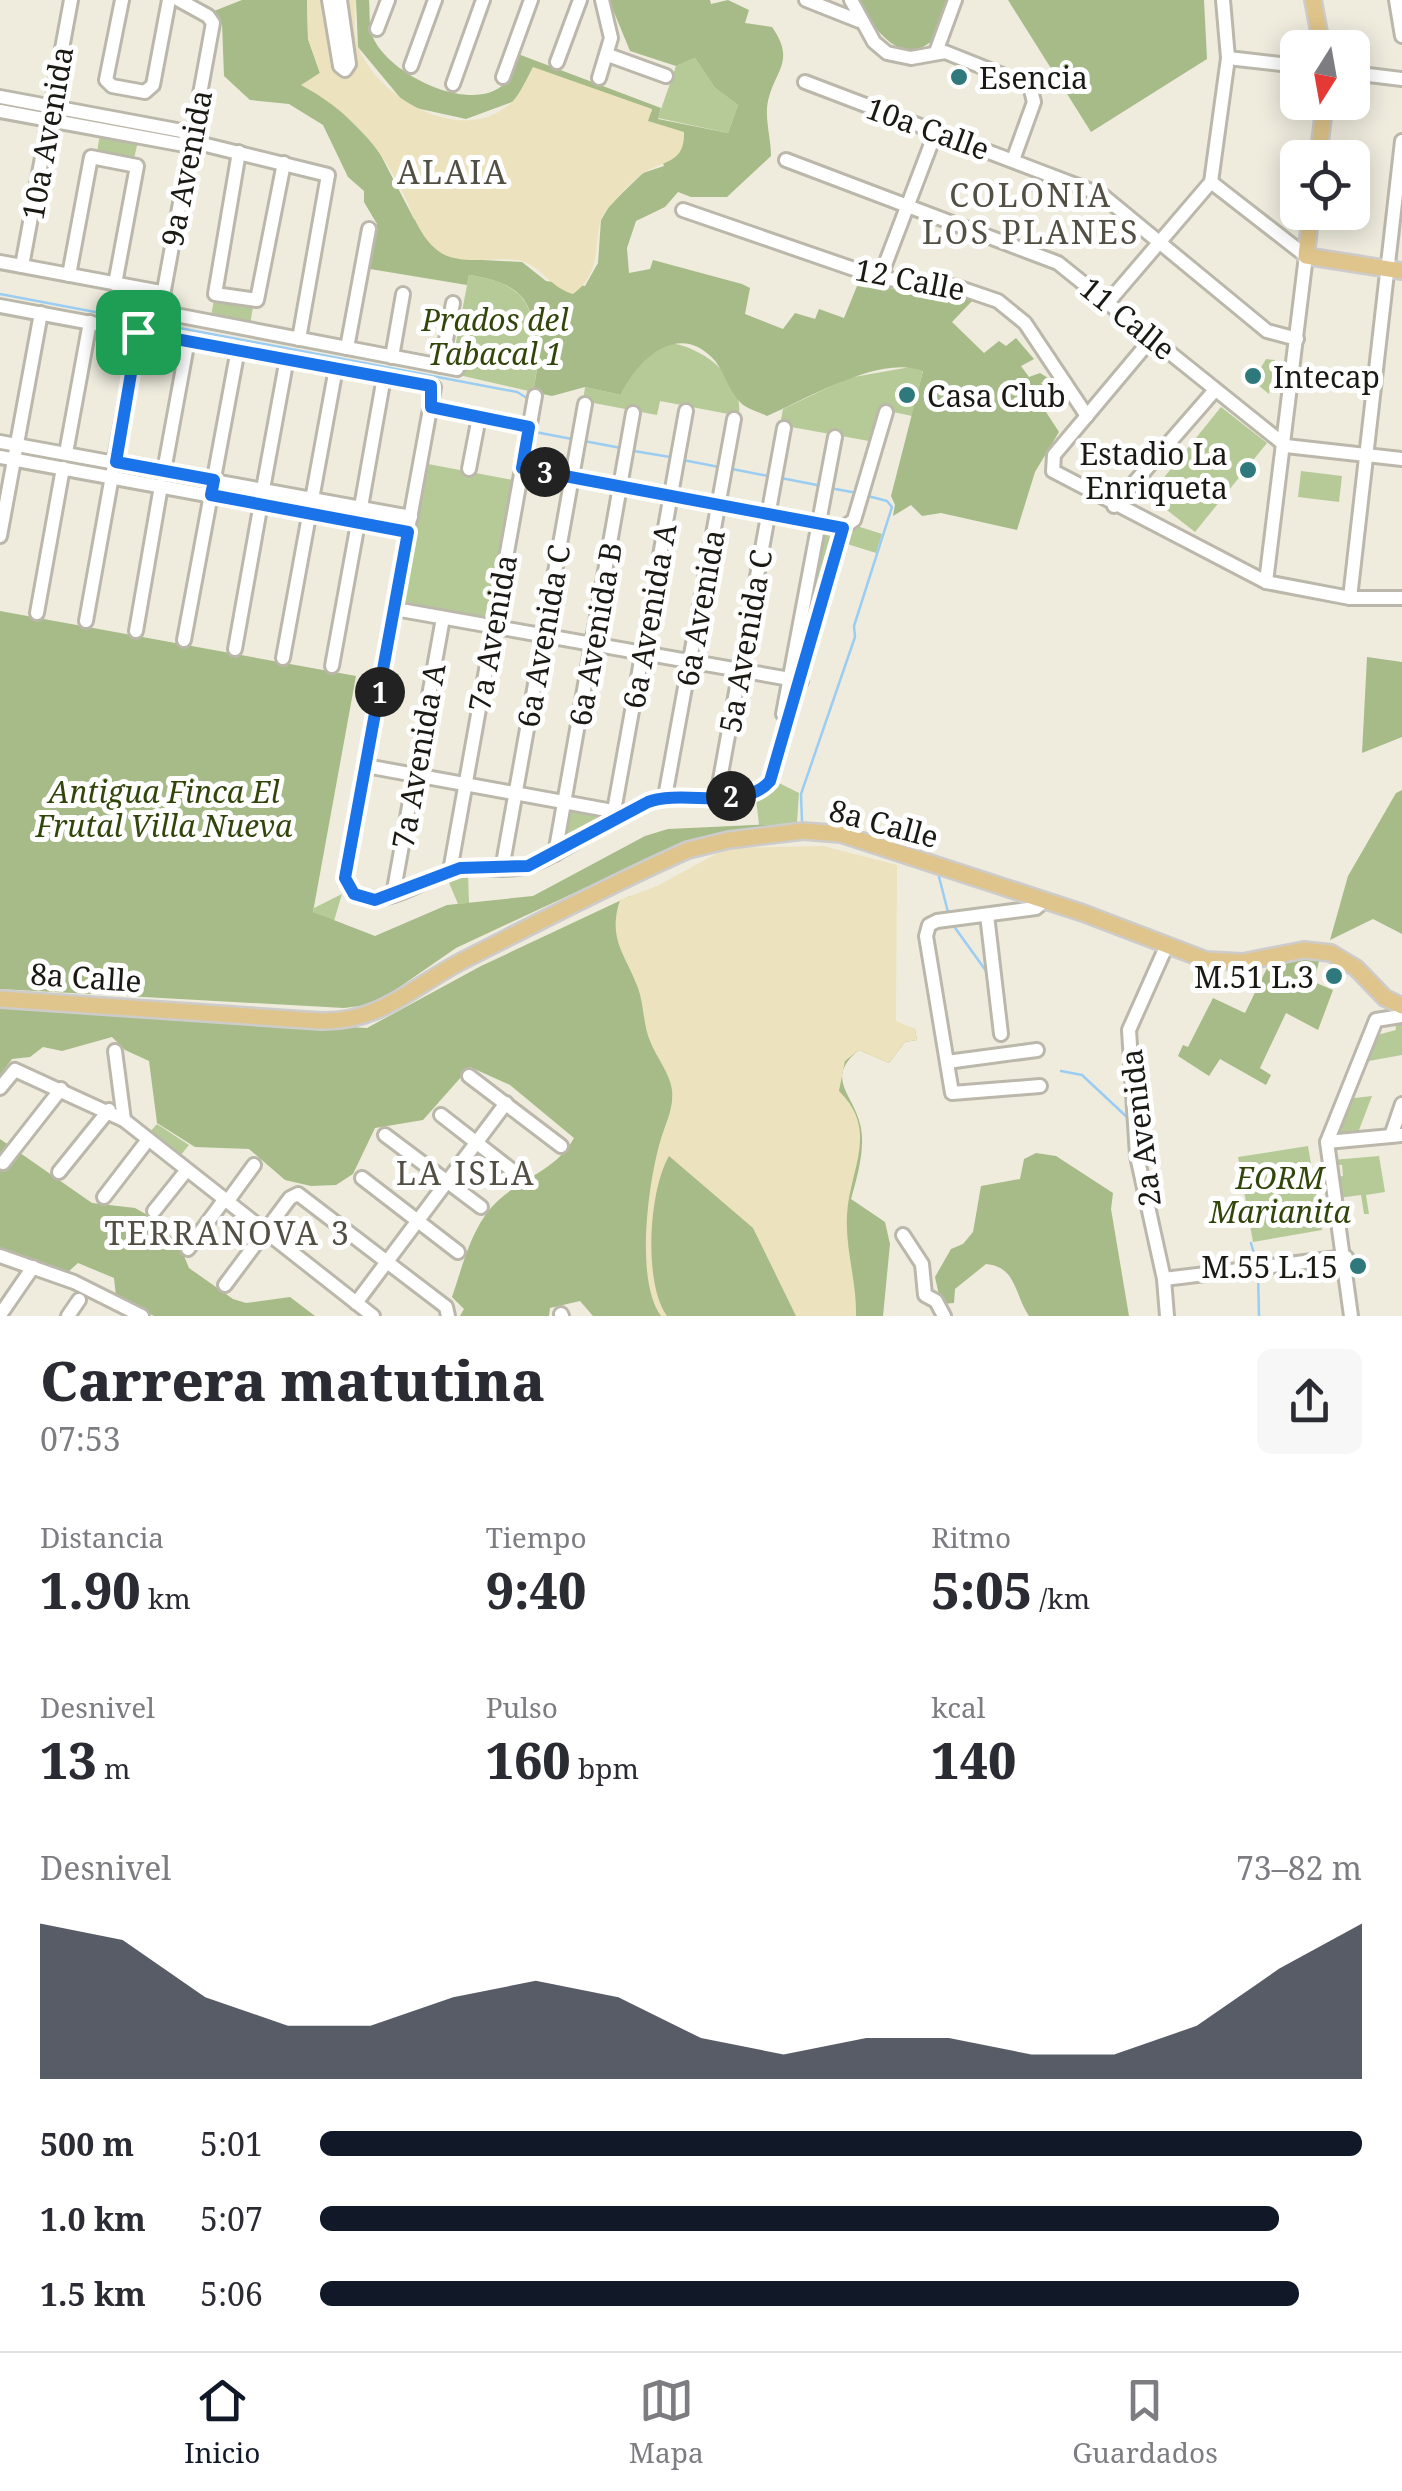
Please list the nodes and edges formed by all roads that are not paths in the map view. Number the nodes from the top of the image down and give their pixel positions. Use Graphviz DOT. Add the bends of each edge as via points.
graph roads {
  1 [pos="71,0"];
  2 [pos="122,0"];
  3 [pos="169,0"];
  4 [pos="179,0"];
  5 [pos="329,0"];
  6 [pos="340,0"];
  7 [pos="388,0"];
  8 [pos="435,0"];
  9 [pos="484,0"];
  10 [pos="531,0"];
  11 [pos="580,0"];
  12 [pos="602,0"];
  13 [pos="806,0"];
  14 [pos="850,0"];
  15 [pos="956,0"];
  16 [pos="1223,0"];
  17 [pos="1313,0"];
  18 [pos="1396,0"];
  19 [pos="859,20"];
  20 [pos="377,29"];
  21 [pos="1319,30"];
  22 [pos="1402,36"];
  23 [pos="936,52"];
  24 [pos="608,55"];
  25 [pos="1228,58"];
  26 [pos="557,62"];
  27 [pos="1280,64"];
  28 [pos="411,66"];
  29 [pos="1370,75"];
  30 [pos="666,76"];
  31 [pos="503,77"];
  32 [pos="599,78"];
  33 [pos="1402,78"];
  34 [pos="805,82"];
  35 [pos="453,84"];
  36 [pos="0,110"];
  37 [pos="50,113"];
  38 [pos="936,130"];
  39 [pos="194,142"];
  40 [pos="1402,142"];
  41 [pos="239,152"];
  42 [pos="786,160"];
  43 [pos="1013,160"];
  44 [pos="284,163"];
  45 [pos="1211,182"];
  46 [pos="908,204"];
  47 [pos="683,210"];
  48 [pos="368,228"];
  49 [pos="1309,230"];
  50 [pos="1158,240"];
  51 [pos="1306,256"];
  52 [pos="0,262"];
  53 [pos="22,266"];
  54 [pos="1394,270"];
  55 [pos="69,275"];
  56 [pos="880,278"];
  57 [pos="114,284"];
  58 [pos="161,292"];
  59 [pos="403,294"];
  60 [pos="1110,300"];
  61 [pos="452,304"];
  62 [pos="0,306"];
  63 [pos="40,313"];
  64 [pos="90,322"];
  65 [pos="138,332"];
  66 [pos="1153,337"];
  67 [pos="299,339"];
  68 [pos="1297,339"];
  69 [pos="188,340"];
  70 [pos="347,348"];
  71 [pos="238,350"];
  72 [pos="392,356"];
  73 [pos="286,358"];
  74 [pos="441,366"];
  75 [pos="336,368"];
  76 [pos="457,368"];
  77 [pos="384,376"];
  78 [pos="1215,390"];
  79 [pos="535,396"];
  80 [pos="585,404"];
  81 [pos="431,407"];
  82 [pos="686,410"];
  83 [pos="886,412"];
  84 [pos="633,414"];
  85 [pos="480,416"];
  86 [pos="1087,416"];
  87 [pos="734,420"];
  88 [pos="529,427"];
  89 [pos="784,428"];
  90 [pos="834,436"];
  91 [pos="0,442"];
  92 [pos="1286,446"];
  93 [pos="10,453"];
  94 [pos="1365,454"];
  95 [pos="1402,459"];
  96 [pos="64,460"];
  97 [pos="522,468"];
  98 [pos="470,469"];
  99 [pos="114,470"];
  100 [pos="164,471"];
  101 [pos="572,477"];
  102 [pos="162,486"];
  103 [pos="620,486"];
  104 [pos="212,487"];
  105 [pos="264,488"];
  106 [pos="670,495"];
  107 [pos="312,498"];
  108 [pos="261,503"];
  109 [pos="719,504"];
  110 [pos="1114,506"];
  111 [pos="361,507"];
  112 [pos="309,513"];
  113 [pos="768,514"];
  114 [pos="411,516"];
  115 [pos="358,523"];
  116 [pos="818,523"];
  117 [pos="843,528"];
  118 [pos="408,532"];
  119 [pos="0,536"];
  120 [pos="1266,582"];
  121 [pos="1350,598"];
  122 [pos="1402,598"];
  123 [pos="394,609"];
  124 [pos="37,613"];
  125 [pos="444,618"];
  126 [pos="86,622"];
  127 [pos="493,626"];
  128 [pos="136,631"];
  129 [pos="544,636"];
  130 [pos="184,640"];
  131 [pos="592,644"];
  132 [pos="235,649"];
  133 [pos="642,653"];
  134 [pos="282,658"];
  135 [pos="691,662"];
  136 [pos="332,666"];
  137 [pos="740,670"];
  138 [pos="795,680"];
  139 [pos="366,766"];
  140 [pos="415,776"];
  141 [pos="466,785"];
  142 [pos="515,794"];
  143 [pos="717,796"];
  144 [pos="666,797"];
  145 [pos="565,802"];
  146 [pos="617,815"];
  147 [pos="555,854"];
  148 [pos="502,868"];
  149 [pos="450,871"];
  150 [pos="393,894"];
  151 [pos="1044,901"];
  152 [pos="987,916"];
  153 [pos="1166,947"];
  154 [pos="0,998"];
  155 [pos="1402,1006"];
  156 [pos="1402,1016"];
  157 [pos="1001,1034"];
  158 [pos="1037,1050"];
  159 [pos="115,1051"];
  160 [pos="947,1062"];
  161 [pos="469,1076"];
  162 [pos="1040,1086"];
  163 [pos="0,1088"];
  164 [pos="61,1089"];
  165 [pos="506,1103"];
  166 [pos="1402,1104"];
  167 [pos="109,1110"];
  168 [pos="441,1115"];
  169 [pos="124,1120"];
  170 [pos="384,1135"];
  171 [pos="1397,1136"];
  172 [pos="147,1141"];
  173 [pos="1326,1142"];
  174 [pos="476,1143"];
  175 [pos="561,1146"];
  176 [pos="3,1163"];
  177 [pos="254,1165"];
  178 [pos="186,1171"];
  179 [pos="59,1172"];
  180 [pos="518,1174"];
  181 [pos="362,1178"];
  182 [pos="447,1182"];
  183 [pos="104,1197"];
  184 [pos="226,1201"];
  185 [pos="481,1206"];
  186 [pos="154,1211"];
  187 [pos="417,1221"];
  188 [pos="265,1231"];
  189 [pos="903,1235"];
  190 [pos="188,1249"];
  191 [pos="458,1252"];
  192 [pos="0,1256"];
  193 [pos="1346,1257"];
  194 [pos="388,1260"];
  195 [pos="33,1267"];
  196 [pos="1164,1280"];
  197 [pos="225,1285"];
  198 [pos="79,1300"];
  199 [pos="356,1303"];
  200 [pos="126,1313"];
  201 [pos="449,1314"];
  202 [pos="0,1315"];
  203 [pos="68,1316"];
  204 [pos="142,1316"];
  205 [pos="373,1316"];
  206 [pos="944,1316"];
  207 [pos="1167,1316"];
  208 [pos="1351,1316"];
  1 -- 37 [label="street, 10a Avenida"];
  2 -- 3 [label="street" via="106,76 112,86 149,91"];
  4 -- 39 [label="street, 9a Avenida" via="213,24"];
  5 -- 6 [label="street" via="345,70"];
  7 -- 20 [label="street"];
  8 -- 28 [label="street"];
  9 -- 35 [label="street"];
  10 -- 31 [label="street"];
  11 -- 26 [label="street"];
  12 -- 24 [label="street" via="611,36"];
  13 -- 19 [label="street"];
  14 -- 19 [label="street"];
  15 -- 23 [label="street"];
  16 -- 25 [label="street"];
  17 -- 21 [label="main road"];
  18 -- 22 [label="street"];
  19 -- 23 [label="street" via="887,53 910,58"];
  23 -- 43 [label="street" via="1028,84 1034,95"];
  24 -- 30 [label="street"];
  24 -- 32 [label="street"];
  25 -- 27 [label="street"];
  25 -- 45 [label="street"];
  29 -- 33 [label="street"];
  34 -- 38 [label="street, 10a Calle"];
  36 -- 37 [label="street"];
  37 -- 39 [label="street"];
  37 -- 53 [label="street, 10a Avenida"];
  38 -- 43 [label="street, 10a Calle"];
  38 -- 46 [label="street"];
  39 -- 41 [label="street"];
  39 -- 58 [label="street, 9a Avenida"];
  40 -- 54 [label="street"];
  41 -- 44 [label="street"];
  41 -- 44 [label="street" via="212,292 256,300"];
  42 -- 46 [label="street, 11 Calle"];
  43 -- 50 [label="street, 10a Calle" via="1102,195"];
  44 -- 67 [label="street" via="327,174 330,181"];
  45 -- 50 [label="street"];
  45 -- 51 [label="street"];
  46 -- 56 [label="street"];
  46 -- 60 [label="street, 11 Calle" via="1058,263"];
  47 -- 56 [label="street, 12 Calle"];
  48 -- 70 [label="street"];
  49 -- 51 [label="main road"];
  50 -- 60 [label="street"];
  50 -- 68 [label="street, 10a Calle" via="1267,330"];
  51 -- 54 [label="main road"];
  51 -- 68 [label="street"];
  52 -- 53 [label="street"];
  53 -- 55 [label="street"];
  54 -- 94 [label="street"];
  55 -- 57 [label="street"];
  55 -- 57 [label="street" via="91,156 137,166"];
  56 -- 86 [label="street, 12 Calle" via="957,286 998,301 1026,323"];
  57 -- 58 [label="street"];
  58 -- 67 [label="street, 9a Avenida" via="160,312"];
  59 -- 72 [label="street"];
  60 -- 66 [label="street, 11 Calle"];
  61 -- 74 [label="street"];
  62 -- 63 [label="street"];
  63 -- 64 [label="street"];
  63 -- 93 [label="street"];
  64 -- 65 [label="street"];
  64 -- 96 [label="street"];
  65 -- 69 [label="street"];
  65 -- 99 [label="street"];
  66 -- 78 [label="street, 11 Calle"];
  66 -- 86 [label="street"];
  67 -- 70 [label="street"];
  68 -- 92 [label="street"];
  69 -- 71 [label="street"];
  69 -- 100 [label="street"];
  70 -- 72 [label="street"];
  71 -- 73 [label="street"];
  71 -- 104 [label="street"];
  72 -- 74 [label="street"];
  73 -- 75 [label="street"];
  73 -- 105 [label="street"];
  74 -- 76 [label="street"];
  75 -- 77 [label="street"];
  75 -- 107 [label="street"];
  77 -- 81 [label="street" via="434,386"];
  77 -- 111 [label="street"];
  78 -- 92 [label="street, 11 Calle"];
  78 -- 110 [label="street"];
  79 -- 88 [label="street, 7a Avenida"];
  80 -- 101 [label="street, 6a Avenida C"];
  81 -- 85 [label="street"];
  81 -- 114 [label="street"];
  82 -- 106 [label="street, 6a Avenida A"];
  83 -- 117 [label="street" via="852,524"];
  84 -- 103 [label="street, 6a Avenida B"];
  85 -- 88 [label="street"];
  85 -- 98 [label="street"];
  86 -- 110 [label="street" via="1054,455 1053,471"];
  87 -- 109 [label="street, 6a Avenida"];
  88 -- 97 [label="street, 7a Avenida"];
  89 -- 113 [label="street, 5a Avenida C"];
  90 -- 116 [label="street"];
  91 -- 93 [label="street"];
  92 -- 94 [label="street"];
  92 -- 120 [label="street"];
  93 -- 96 [label="street"];
  93 -- 119 [label="street"];
  94 -- 95 [label="street"];
  94 -- 121 [label="street"];
  96 -- 99 [label="street"];
  96 -- 124 [label="street"];
  97 -- 101 [label="street"];
  97 -- 127 [label="street, 7a Avenida"];
  99 -- 100 [label="street"];
  99 -- 102 [label="street"];
  99 -- 126 [label="street"];
  100 -- 104 [label="street"];
  101 -- 103 [label="street"];
  101 -- 129 [label="street, 6a Avenida C"];
  102 -- 104 [label="street"];
  102 -- 128 [label="street"];
  103 -- 106 [label="street"];
  103 -- 131 [label="street, 6a Avenida B"];
  104 -- 105 [label="street"];
  104 -- 108 [label="street"];
  104 -- 130 [label="street"];
  105 -- 107 [label="street"];
  106 -- 109 [label="street"];
  106 -- 133 [label="street, 6a Avenida A"];
  107 -- 111 [label="street"];
  107 -- 112 [label="street"];
  108 -- 112 [label="street"];
  108 -- 132 [label="street"];
  109 -- 113 [label="street"];
  109 -- 135 [label="street, 6a Avenida"];
  110 -- 120 [label="street"];
  111 -- 114 [label="street"];
  112 -- 115 [label="street"];
  112 -- 134 [label="street"];
  113 -- 116 [label="street"];
  113 -- 137 [label="street, 5a Avenida C"];
  114 -- 118 [label="street"];
  115 -- 118 [label="street"];
  115 -- 136 [label="street"];
  116 -- 117 [label="street"];
  116 -- 138 [label="street"];
  117 -- 138 [label="street"];
  118 -- 123 [label="street"];
  120 -- 121 [label="street"];
  121 -- 122 [label="street"];
  123 -- 125 [label="street"];
  123 -- 139 [label="street"];
  125 -- 127 [label="street"];
  125 -- 140 [label="street, 7a Avenida A"];
  127 -- 129 [label="street"];
  127 -- 141 [label="street, 7a Avenida"];
  129 -- 131 [label="street"];
  129 -- 142 [label="street, 6a Avenida C"];
  131 -- 133 [label="street"];
  131 -- 145 [label="street, 6a Avenida B"];
  133 -- 135 [label="street"];
  133 -- 146 [label="street, 6a Avenida A"];
  135 -- 137 [label="street"];
  135 -- 144 [label="street, 6a Avenida"];
  137 -- 138 [label="street"];
  137 -- 143 [label="street, 5a Avenida C"];
  138 -- 143 [label="street" via="768,783 755,793"];
  139 -- 140 [label="street"];
  139 -- 150 [label="street" via="345,880 363,898"];
  140 -- 141 [label="street"];
  140 -- 150 [label="street, 7a Avenida A"];
  141 -- 142 [label="street"];
  141 -- 149 [label="street, 7a Avenida"];
  142 -- 145 [label="street"];
  142 -- 148 [label="street, 6a Avenida C"];
  143 -- 144 [label="street"];
  144 -- 146 [label="street"];
  145 -- 146 [label="street"];
  145 -- 147 [label="street, 6a Avenida B"];
  146 -- 147 [label="street"];
  147 -- 148 [label="street"];
  148 -- 149 [label="street"];
  149 -- 150 [label="street"];
  151 -- 152 [label="street"];
  151 -- 153 [label="main road, 8a Calle"];
  151 -- 154 [label="main road, 8a Calle" via="851,837 803,831 688,850 361,1018 322,1021"];
  152 -- 157 [label="street"];
  152 -- 160 [label="street" via="940,920 928,928"];
  153 -- 155 [label="main road, 8a Calle" via="1226,962 1304,950 1331,953"];
  153 -- 196 [label="street, 2a Avenida" via="1130,1026 1134,1122"];
  156 -- 173 [label="street" via="1380,1016 1372,1029"];
  158 -- 160 [label="street"];
  159 -- 169 [label="street"];
  160 -- 162 [label="street" via="952,1093"];
  161 -- 165 [label="street"];
  163 -- 164 [label="street" via="14,1070"];
  164 -- 167 [label="street"];
  164 -- 176 [label="street"];
  165 -- 174 [label="street"];
  165 -- 175 [label="street"];
  166 -- 171 [label="street"];
  167 -- 169 [label="street"];
  167 -- 179 [label="street"];
  168 -- 174 [label="street"];
  169 -- 172 [label="street"];
  170 -- 182 [label="street"];
  171 -- 173 [label="street"];
  172 -- 178 [label="street"];
  172 -- 183 [label="street"];
  173 -- 193 [label="street"];
  174 -- 180 [label="street"];
  174 -- 182 [label="street"];
  177 -- 184 [label="street"];
  178 -- 184 [label="street"];
  178 -- 186 [label="street"];
  181 -- 187 [label="street"];
  182 -- 185 [label="street"];
  182 -- 187 [label="street"];
  184 -- 188 [label="street"];
  184 -- 190 [label="street"];
  187 -- 191 [label="street"];
  187 -- 194 [label="street"];
  188 -- 194 [label="street" via="296,1194"];
  188 -- 197 [label="street"];
  188 -- 199 [label="street"];
  189 -- 206 [label="street" via="922,1264 925,1295"];
  192 -- 195 [label="street"];
  193 -- 196 [label="street"];
  193 -- 208 [label="street"];
  194 -- 199 [label="street"];
  194 -- 201 [label="street"];
  195 -- 200 [label="street"];
  195 -- 202 [label="street"];
  196 -- 207 [label="street, 2a Avenida"];
  198 -- 203 [label="street"];
  199 -- 205 [label="street"];
  200 -- 204 [label="street"];
}
